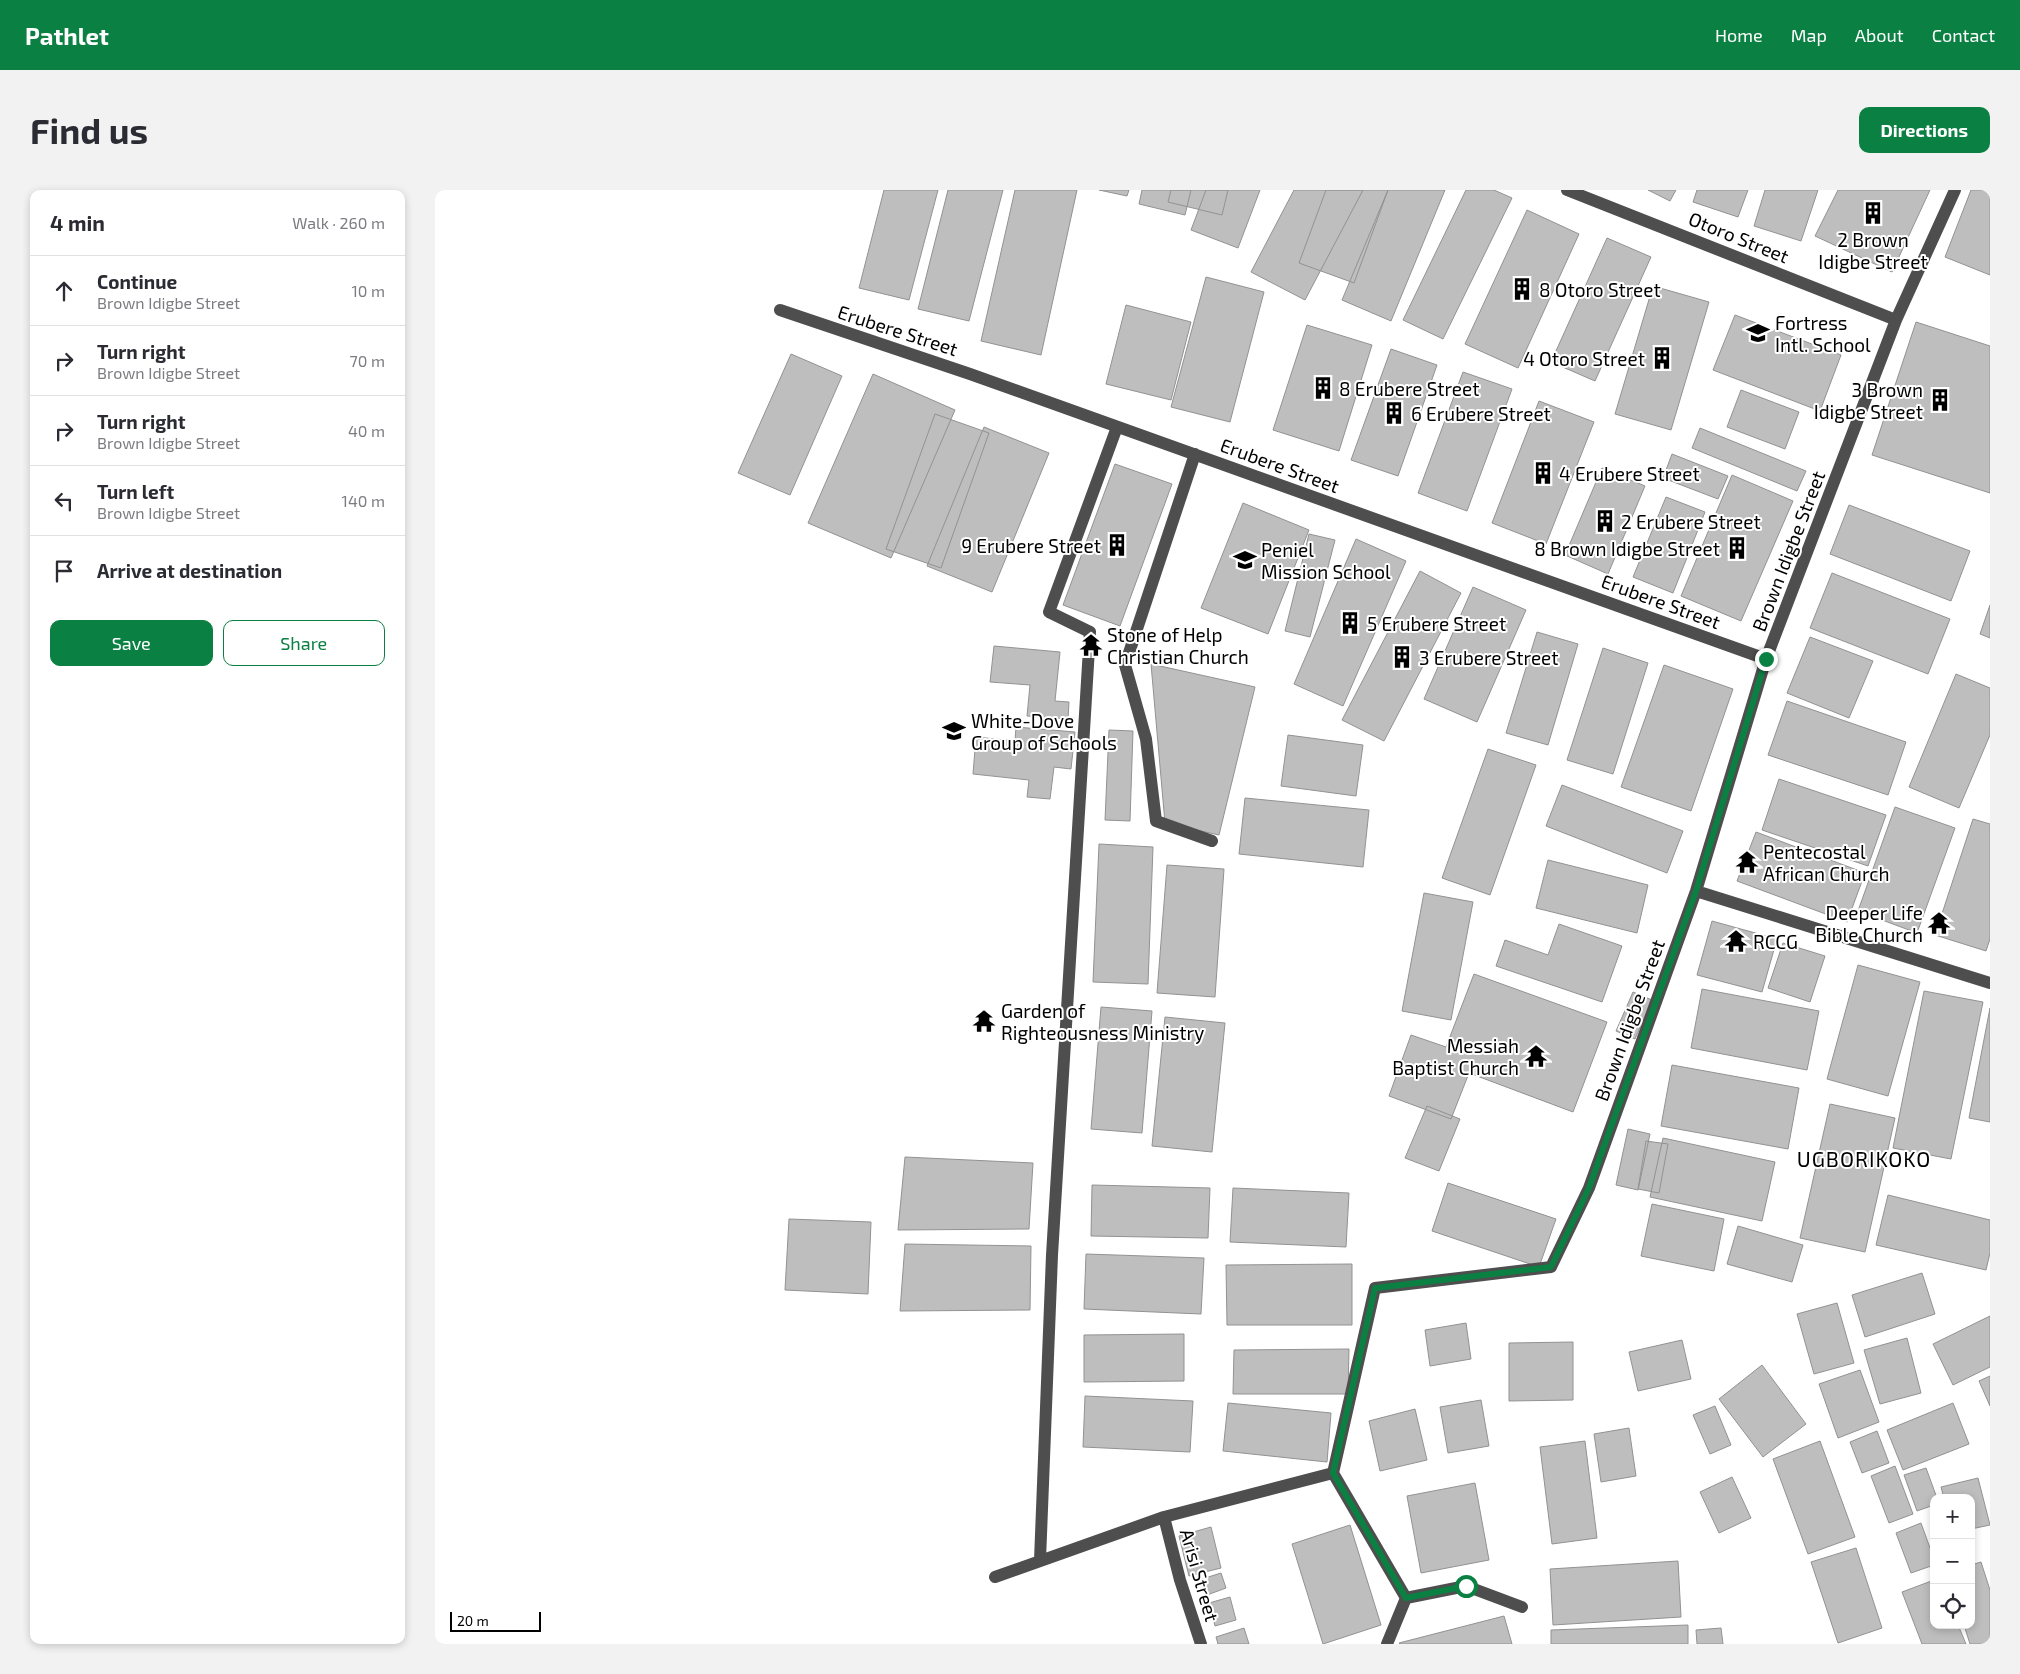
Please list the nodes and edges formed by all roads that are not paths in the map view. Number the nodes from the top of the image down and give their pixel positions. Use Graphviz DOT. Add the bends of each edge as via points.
graph roads {
  1 [pos="1567,190"];
  2 [pos="1955,190"];
  3 [pos="779,310"];
  4 [pos="1896,320"];
  5 [pos="1117,427"];
  6 [pos="1195,454"];
  7 [pos="1766,659"];
  8 [pos="1212,841"];
  9 [pos="1696,891"];
  10 [pos="1990,983"];
  11 [pos="1333,1473"];
  12 [pos="1164,1517"];
  13 [pos="1040,1560"];
  14 [pos="995,1577"];
  15 [pos="1406,1598"];
  16 [pos="1522,1607"];
  17 [pos="1201,1644"];
  18 [pos="1387,1644"];
  1 -- 4 [label="street, Otoro Street"];
  2 -- 4 [label="street, Brown Idigbe Street"];
  3 -- 5 [label="street, Erubere Street"];
  4 -- 7 [label="street, Brown Idigbe Street"];
  5 -- 6 [label="street, Erubere Street"];
  5 -- 13 [label="street" via="1049,612 1090,632 1052,1255"];
  6 -- 7 [label="street, Erubere Street"];
  6 -- 8 [label="street" via="1125,665 1146,739 1156,821"];
  7 -- 9 [label="street, Brown Idigbe Street"];
  9 -- 10 [label="street"];
  9 -- 11 [label="street, Brown Idigbe Street" via="1589,1188 1551,1267 1375,1288"];
  11 -- 12 [label="street"];
  11 -- 15 [label="street"];
  12 -- 13 [label="street"];
  12 -- 17 [label="street, Arisi Street"];
  13 -- 14 [label="street"];
  15 -- 16 [label="street" via="1466,1586"];
  15 -- 18 [label="street"];
}
